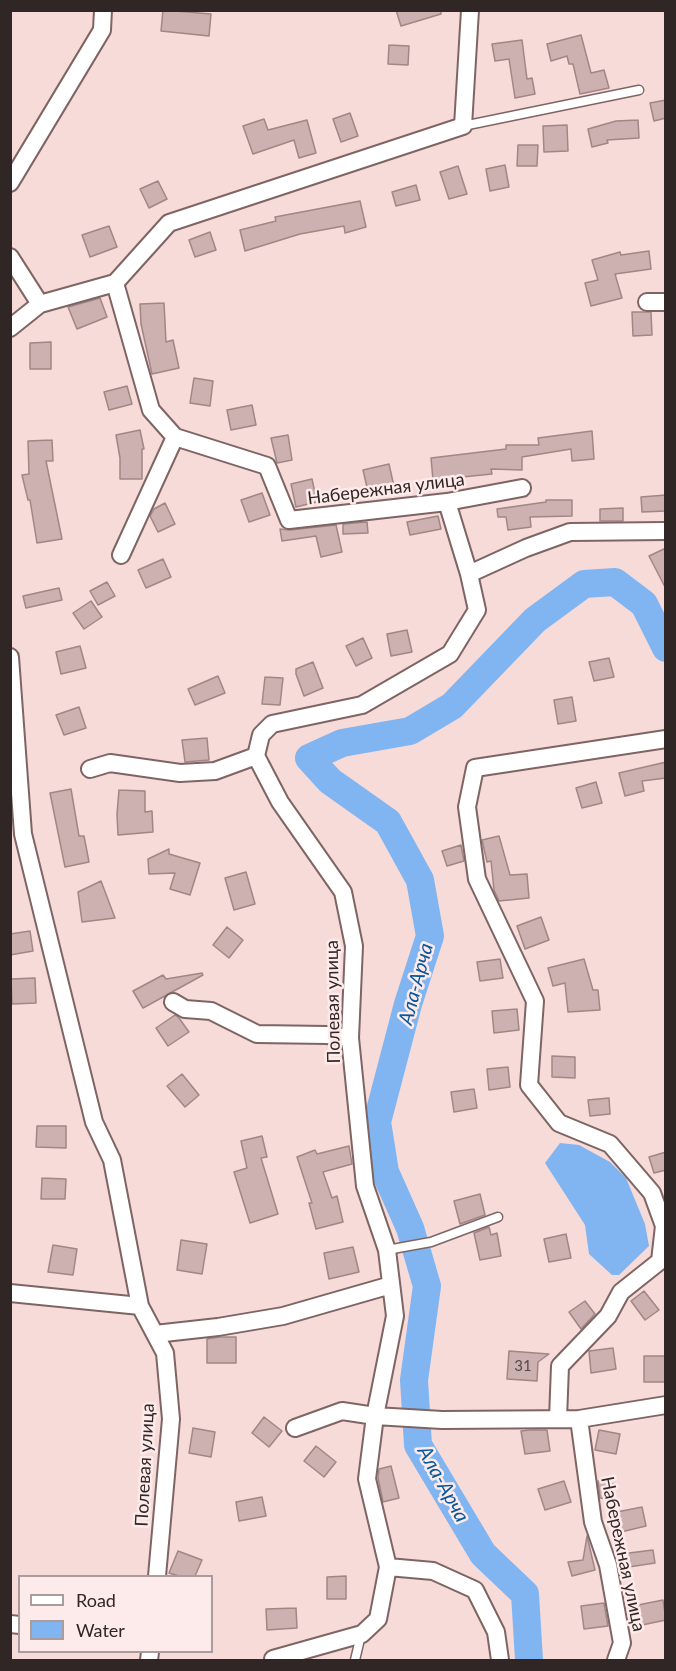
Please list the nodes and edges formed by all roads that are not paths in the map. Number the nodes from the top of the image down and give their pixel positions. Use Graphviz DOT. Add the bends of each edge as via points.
graph roads {
  1 [pos="103,10"];
  2 [pos="470,10"];
  3 [pos="639,90"];
  4 [pos="463,126"];
  5 [pos="10,183"];
  6 [pos="10,258"];
  7 [pos="115,283"];
  8 [pos="647,302"];
  9 [pos="666,302"];
  10 [pos="40,304"];
  11 [pos="10,328"];
  12 [pos="175,437"];
  13 [pos="522,488"];
  14 [pos="447,502"];
  15 [pos="666,531"];
  16 [pos="122,555"];
  17 [pos="470,574"];
  18 [pos="10,657"];
  19 [pos="666,739"];
  20 [pos="256,756"];
  21 [pos="90,769"];
  22 [pos="173,1002"];
  23 [pos="350,1038"];
  24 [pos="498,1217"];
  25 [pos="387,1250"];
  26 [pos="391,1285"];
  27 [pos="10,1293"];
  28 [pos="140,1306"];
  29 [pos="155,1334"];
  30 [pos="666,1405"];
  31 [pos="375,1416"];
  32 [pos="558,1419"];
  33 [pos="579,1419"];
  34 [pos="295,1428"];
  35 [pos="388,1567"];
  36 [pos="157,1575"];
  37 [pos="362,1634"];
  38 [pos="273,1659"];
  39 [pos="355,1660"];
  40 [pos="500,1660"];
  41 [pos="616,1660"];
  1 -- 5 [label="street" via="102,30"];
  2 -- 4 [label="street"];
  3 -- 4 [label="lane"];
  4 -- 7 [label="street" via="170,223"];
  6 -- 10 [label="street"];
  7 -- 10 [label="street"];
  7 -- 12 [label="street" via="152,410"];
  8 -- 9 [label="street"];
  10 -- 11 [label="street"];
  12 -- 14 [label="street, Набережная улица" via="267,466 289,520"];
  12 -- 16 [label="street"];
  13 -- 14 [label="street, Набережная улица"];
  14 -- 17 [label="street"];
  15 -- 17 [label="street" via="570,532"];
  17 -- 20 [label="street" via="477,610 450,654 362,705 272,724 261,735"];
  18 -- 28 [label="street, Полевая улица" via="22,834 94,1122 112,1160"];
  19 -- 32 [label="street" via="476,768 467,807 477,879 535,1001 530,1085 559,1123 610,1144 652,1193 664,1226 660,1261 621,1292 608,1316 560,1366"];
  20 -- 21 [label="street" via="215,771 180,773 110,763"];
  20 -- 23 [label="street, Полевая улица" via="280,802 343,892 354,946"];
  22 -- 23 [label="street" via="185,1009 211,1011 257,1034"];
  23 -- 25 [label="street, Полевая улица" via="365,1186"];
  24 -- 25 [label="lane" via="431,1242"];
  25 -- 26 [label="street, Полевая улица"];
  26 -- 29 [label="street" via="283,1316"];
  26 -- 31 [label="street, Полевая улица" via="394,1316"];
  27 -- 28 [label="street"];
  28 -- 29 [label="street, Полевая улица"];
  29 -- 36 [label="street, Полевая улица" via="165,1353 171,1419"];
  30 -- 33 [label="street"];
  31 -- 32 [label="street"];
  31 -- 34 [label="street" via="342,1411"];
  31 -- 35 [label="street, Полевая улица" via="367,1479"];
  32 -- 33 [label="street"];
  33 -- 41 [label="street, Набережная улица" via="593,1522 608,1565 622,1643"];
  35 -- 37 [label="street, Полевая улица" via="378,1619"];
  35 -- 40 [label="street" via="433,1571 475,1590 496,1632"];
  37 -- 38 [label="street"];
  37 -- 39 [label="lane"];
}
